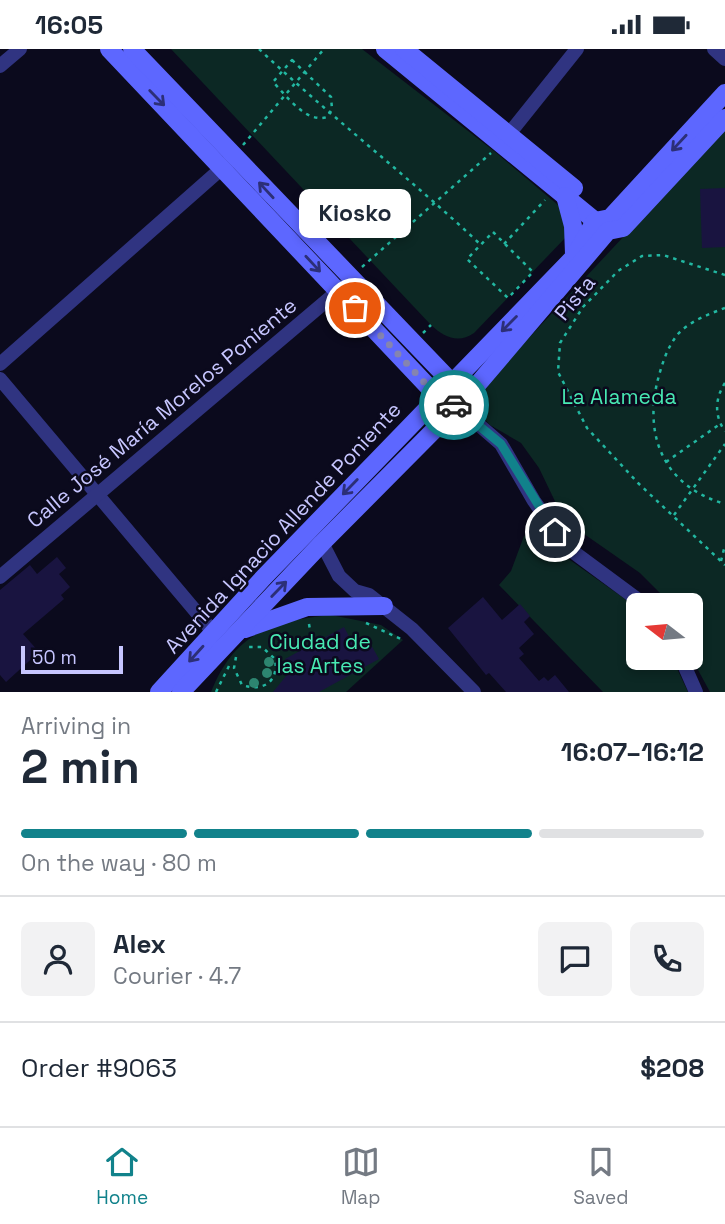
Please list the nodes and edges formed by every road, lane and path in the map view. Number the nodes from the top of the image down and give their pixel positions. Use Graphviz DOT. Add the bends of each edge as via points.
graph roads {
  1 [pos="19,49"];
  2 [pos="109,49"];
  3 [pos="132,49"];
  4 [pos="259,49"];
  5 [pos="324,49"];
  6 [pos="385,49"];
  7 [pos="404,49"];
  8 [pos="578,49"];
  9 [pos="714,49"];
  10 [pos="725,59"];
  11 [pos="0,66"];
  12 [pos="282,71"];
  13 [pos="306,72"];
  14 [pos="296,83"];
  15 [pos="725,93"];
  16 [pos="286,95"];
  17 [pos="329,115"];
  18 [pos="725,118"];
  19 [pos="502,136"];
  20 [pos="229,162"];
  21 [pos="547,181"];
  22 [pos="565,196"];
  23 [pos="435,201"];
  24 [pos="609,225"];
  25 [pos="505,244"];
  26 [pos="481,245"];
  27 [pos="574,257"];
  28 [pos="725,275"];
  29 [pos="345,286"];
  30 [pos="725,308"];
  31 [pos="469,363"];
  32 [pos="0,364"];
  33 [pos="434,364"];
  34 [pos="0,379"];
  35 [pos="452,383"];
  36 [pos="725,383"];
  37 [pos="437,396"];
  38 [pos="461,402"];
  39 [pos="720,424"];
  40 [pos="725,431"];
  41 [pos="725,444"];
  42 [pos="666,462"];
  43 [pos="692,490"];
  44 [pos="98,494"];
  45 [pos="725,504"];
  46 [pos="673,516"];
  47 [pos="322,543"];
  48 [pos="725,545"];
  49 [pos="721,561"];
  50 [pos="725,565"];
  51 [pos="0,577"];
  52 [pos="629,593"];
  53 [pos="384,606"];
  54 [pos="316,619"];
  55 [pos="300,621"];
  56 [pos="357,622"];
  57 [pos="238,631"];
  58 [pos="214,633"];
  59 [pos="256,638"];
  60 [pos="403,640"];
  61 [pos="210,661"];
  62 [pos="686,670"];
  63 [pos="242,685"];
  64 [pos="159,692"];
  65 [pos="181,692"];
  66 [pos="191,692"];
  67 [pos="216,692"];
  68 [pos="243,692"];
  69 [pos="474,692"];
  70 [pos="696,692"];
  1 -- 11 [label="street"];
  2 -- 20 [label="main road, one-way"];
  3 -- 20 [label="main road"];
  4 -- 12 [label="path"];
  5 -- 13 [label="path"];
  6 -- 19 [label="main road"];
  7 -- 19 [label="main road"];
  8 -- 19 [label="street"];
  9 -- 10 [label="street"];
  12 -- 13 [label="path" via="292,60"];
  12 -- 14 [label="path"];
  12 -- 16 [label="path" via="272,82"];
  13 -- 14 [label="path"];
  13 -- 17 [label="path" via="331,97"];
  14 -- 16 [label="path"];
  14 -- 17 [label="path"];
  15 -- 24 [label="main road, Avenida Ignacio Allende Poniente, one-way"];
  16 -- 17 [label="path" via="310,117"];
  16 -- 20 [label="path"];
  17 -- 23 [label="path"];
  18 -- 24 [label="main road, Avenida Ignacio Allende Poniente"];
  19 -- 21 [label="main road"];
  19 -- 23 [label="path" via="494,151"];
  19 -- 24 [label="main road"];
  20 -- 29 [label="main road"];
  20 -- 32 [label="street"];
  21 -- 22 [label="main road"];
  21 -- 25 [label="path" via="548,197"];
  22 -- 24 [label="main road"];
  22 -- 27 [label="main road" via="573,226"];
  23 -- 26 [label="path"];
  23 -- 29 [label="path"];
  24 -- 27 [label="main road, Avenida Ignacio Allende Poniente"];
  24 -- 38 [label="main road, Avenida Ignacio Allende Poniente"];
  25 -- 26 [label="path" via="493,232"];
  25 -- 26 [label="path" via="533,272 508,298 467,259"];
  27 -- 31 [label="main road, Avenida Ignacio Allende Poniente, one-way"];
  28 -- 46 [label="path, Pista" via="663,255 642,255 618,271 583,307 560,343 558,372 587,428"];
  29 -- 33 [label="main road"];
  29 -- 37 [label="main road"];
  29 -- 44 [label="street, Calle José María Morelos Poniente"];
  30 -- 42 [label="path" via="678,334 661,366 653,400 655,440"];
  31 -- 33 [label="main road"];
  31 -- 35 [label="main road, Avenida Ignacio Allende Poniente"];
  33 -- 35 [label="main road"];
  34 -- 44 [label="street"];
  35 -- 37 [label="main road, Avenida Ignacio Allende Poniente"];
  35 -- 38 [label="main road"];
  36 -- 39 [label="path" via="718,398"];
  37 -- 38 [label="main road"];
  37 -- 58 [label="main road, Avenida Ignacio Allende Poniente, one-way"];
  38 -- 47 [label="main road, Avenida Ignacio Allende Poniente"];
  38 -- 52 [label="street" via="501,444 568,548"];
  39 -- 40 [label="path"];
  39 -- 42 [label="path"];
  41 -- 43 [label="path"];
  42 -- 43 [label="path"];
  43 -- 45 [label="path"];
  43 -- 46 [label="path"];
  44 -- 51 [label="street, Calle José María Morelos Poniente"];
  44 -- 58 [label="street"];
  46 -- 49 [label="path, Pista"];
  47 -- 53 [label="street" via="339,576 355,591"];
  57 -- 47 [label="main road, Avenida Ignacio Allende Poniente, one-way"];
  48 -- 49 [label="path"];
  49 -- 50 [label="path, Pista"];
  53 -- 57 [label="main road" via="307,607"];
  53 -- 69 [label="street"];
  54 -- 55 [label="path"];
  56 -- 60 [label="path"];
  57 -- 61 [label="main road, Avenida Ignacio Allende Poniente"];
  58 -- 64 [label="main road, Avenida Ignacio Allende Poniente, one-way"];
  59 -- 63 [label="path" via="244,648 270,651 275,678 260,689"];
  61 -- 65 [label="main road, Avenida Ignacio Allende Poniente"];
  61 -- 66 [label="main road"];
  62 -- 70 [label="street"];
  63 -- 67 [label="path" via="234,668 238,654"];
  63 -- 68 [label="path"];
}
